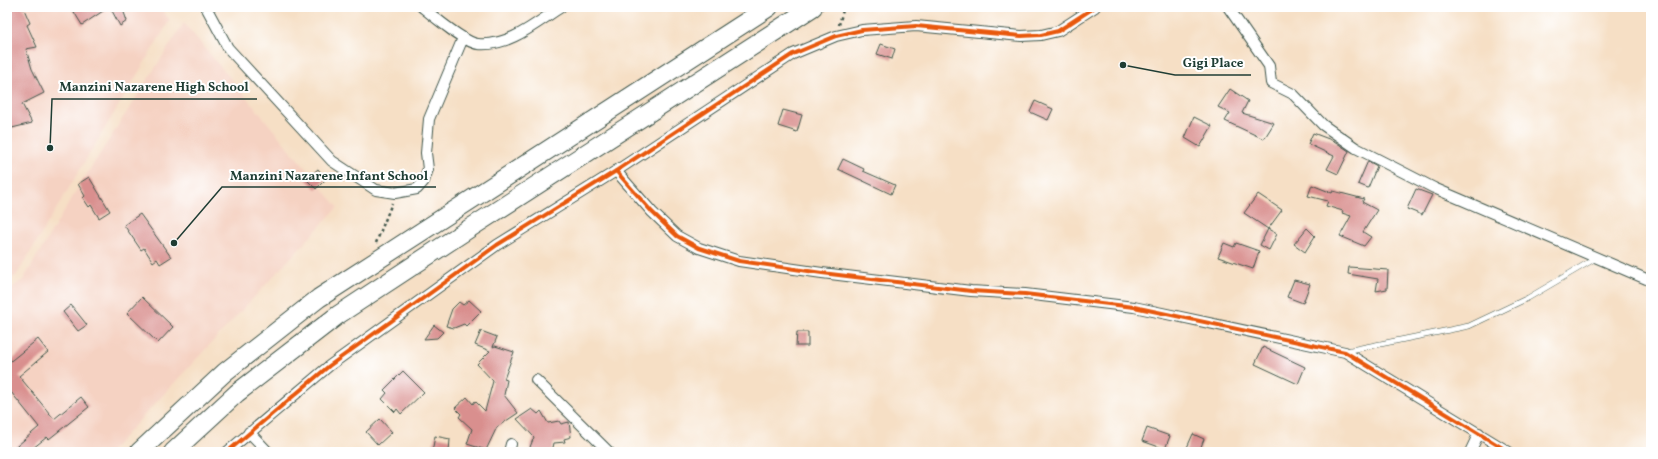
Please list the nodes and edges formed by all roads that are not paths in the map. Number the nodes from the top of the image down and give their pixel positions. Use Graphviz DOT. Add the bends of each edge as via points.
graph roads {
  1 [pos="206,7"];
  2 [pos="422,7"];
  3 [pos="560,7"];
  4 [pos="769,7"];
  5 [pos="813,7"];
  6 [pos="1095,7"];
  7 [pos="1228,7"];
  8 [pos="463,38"];
  9 [pos="616,170"];
  10 [pos="1597,258"];
  11 [pos="1651,281"];
  12 [pos="1345,352"];
  13 [pos="536,380"];
  14 [pos="249,432"];
  15 [pos="1478,433"];
  16 [pos="139,452"];
  17 [pos="172,452"];
  18 [pos="227,452"];
  19 [pos="268,452"];
  20 [pos="609,452"];
  21 [pos="1470,452"];
  22 [pos="1509,452"];
  1 -- 8 [label="street" via="228,48 332,161 376,190 396,193 417,189 424,181 428,169 426,153 429,119"];
  2 -- 8 [label="street"];
  3 -- 8 [label="street" via="509,40 477,44"];
  4 -- 16 [label="highway" via="319,298 225,372"];
  5 -- 17 [label="highway" via="474,225 338,316 237,393"];
  6 -- 9 [label="street" via="1058,31 1041,35 1021,36 916,26 862,30 836,36 793,54"];
  7 -- 10 [label="street" via="1269,66 1271,82 1293,94 1323,125 1356,148 1434,188"];
  9 -- 12 [label="street" via="652,212 677,236 699,248 739,261 971,291 1025,294 1134,307"];
  9 -- 14 [label="street" via="497,245 329,366"];
  10 -- 11 [label="street"];
  10 -- 12 [label="lane" via="1528,298 1469,326"];
  12 -- 15 [label="street"];
  13 -- 20 [label="street"];
  14 -- 18 [label="street"];
  14 -- 19 [label="street"];
  15 -- 21 [label="street"];
  15 -- 22 [label="street"];
}
